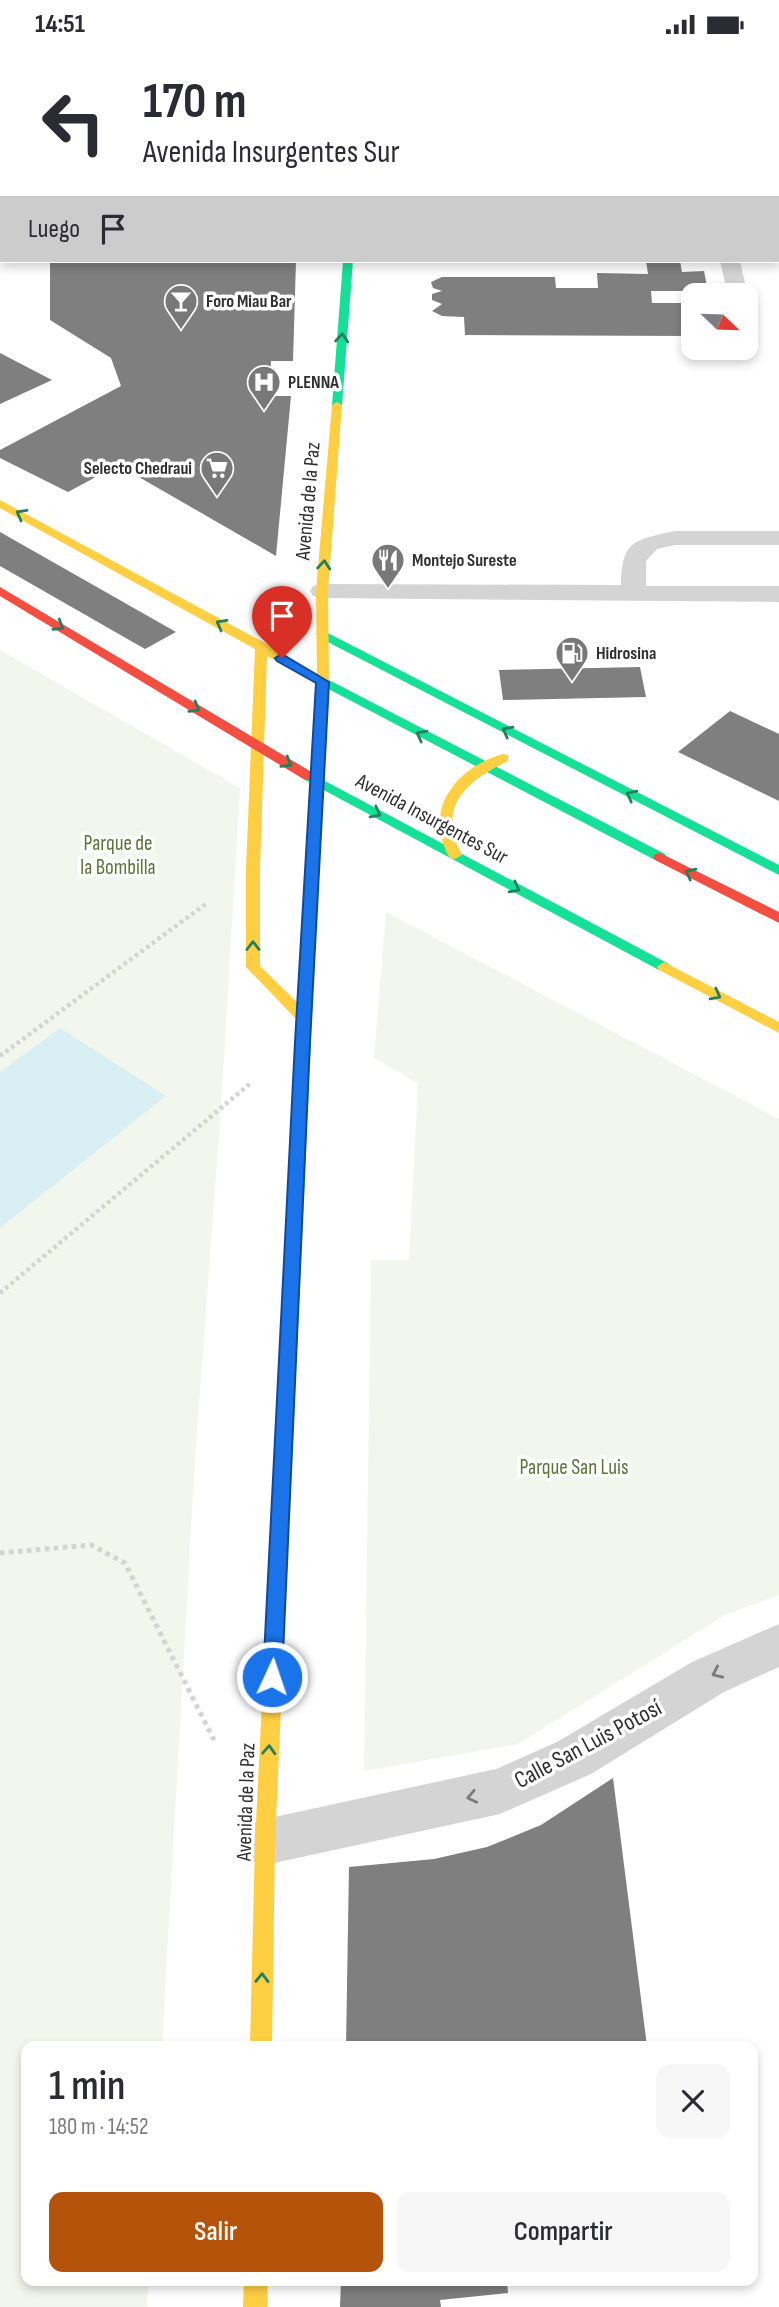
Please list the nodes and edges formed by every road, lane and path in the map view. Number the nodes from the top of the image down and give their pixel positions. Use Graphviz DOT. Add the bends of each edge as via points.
graph roads {
  1 [pos="348,263"];
  2 [pos="730,263"];
  3 [pos="735,283"];
  4 [pos="0,503"];
  5 [pos="779,538"];
  6 [pos="0,591"];
  7 [pos="322,591"];
  8 [pos="634,593"];
  9 [pos="779,594"];
  10 [pos="322,634"];
  11 [pos="261,646"];
  12 [pos="323,682"];
  13 [pos="257,745"];
  14 [pos="568,763"];
  15 [pos="481,767"];
  16 [pos="316,781"];
  17 [pos="455,855"];
  18 [pos="253,869"];
  19 [pos="779,871"];
  20 [pos="779,918"];
  21 [pos="304,1018"];
  22 [pos="779,1028"];
  23 [pos="302,1042"];
  24 [pos="0,1056"];
  25 [pos="0,1293"];
  26 [pos="0,1553"];
  27 [pos="779,1644"];
  28 [pos="218,1748"];
  29 [pos="265,1842"];
  30 [pos="261,2041"];
  31 [pos="256,2286"];
  32 [pos="255,2307"];
  7 -- 1 [label="main road, Avenida de la Paz, one-way"];
  2 -- 3 [label="lane"];
  11 -- 4 [label="main road, one-way"];
  5 -- 8 [label="lane" via="698,536 649,544 634,559"];
  6 -- 13 [label="main road, Avenida Insurgentes Sur, one-way"];
  7 -- 8 [label="lane"];
  7 -- 10 [label="main road, Avenida de la Paz"];
  8 -- 9 [label="lane"];
  10 -- 12 [label="main road, Avenida de la Paz"];
  14 -- 10 [label="main road, one-way"];
  11 -- 12 [label="main road"];
  11 -- 13 [label="main road"];
  15 -- 12 [label="main road, one-way"];
  12 -- 16 [label="main road, Avenida de la Paz"];
  13 -- 16 [label="main road, Avenida Insurgentes Sur, one-way"];
  13 -- 18 [label="main road"];
  14 -- 15 [label="main road" via="533,756 504,757"];
  19 -- 14 [label="main road, one-way"];
  15 -- 17 [label="main road" via="456,790 448,809 444,828"];
  20 -- 15 [label="main road, one-way"];
  16 -- 17 [label="main road, Avenida Insurgentes Sur, one-way"];
  16 -- 21 [label="main road, Avenida de la Paz"];
  17 -- 22 [label="main road, Avenida Insurgentes Sur, one-way"];
  21 -- 18 [label="main road, one-way" via="253,967"];
  18 -- 24 [label="path"];
  21 -- 23 [label="main road, Avenida de la Paz"];
  23 -- 25 [label="path"];
  29 -- 23 [label="main road, Avenida de la Paz, one-way"];
  26 -- 28 [label="path" via="90,1545 125,1563"];
  27 -- 29 [label="street, Calle San Luis Potosí, one-way" via="708,1677 574,1758 500,1791"];
  30 -- 29 [label="main road, Avenida de la Paz, one-way"];
  31 -- 32 [label="main road"];
}
